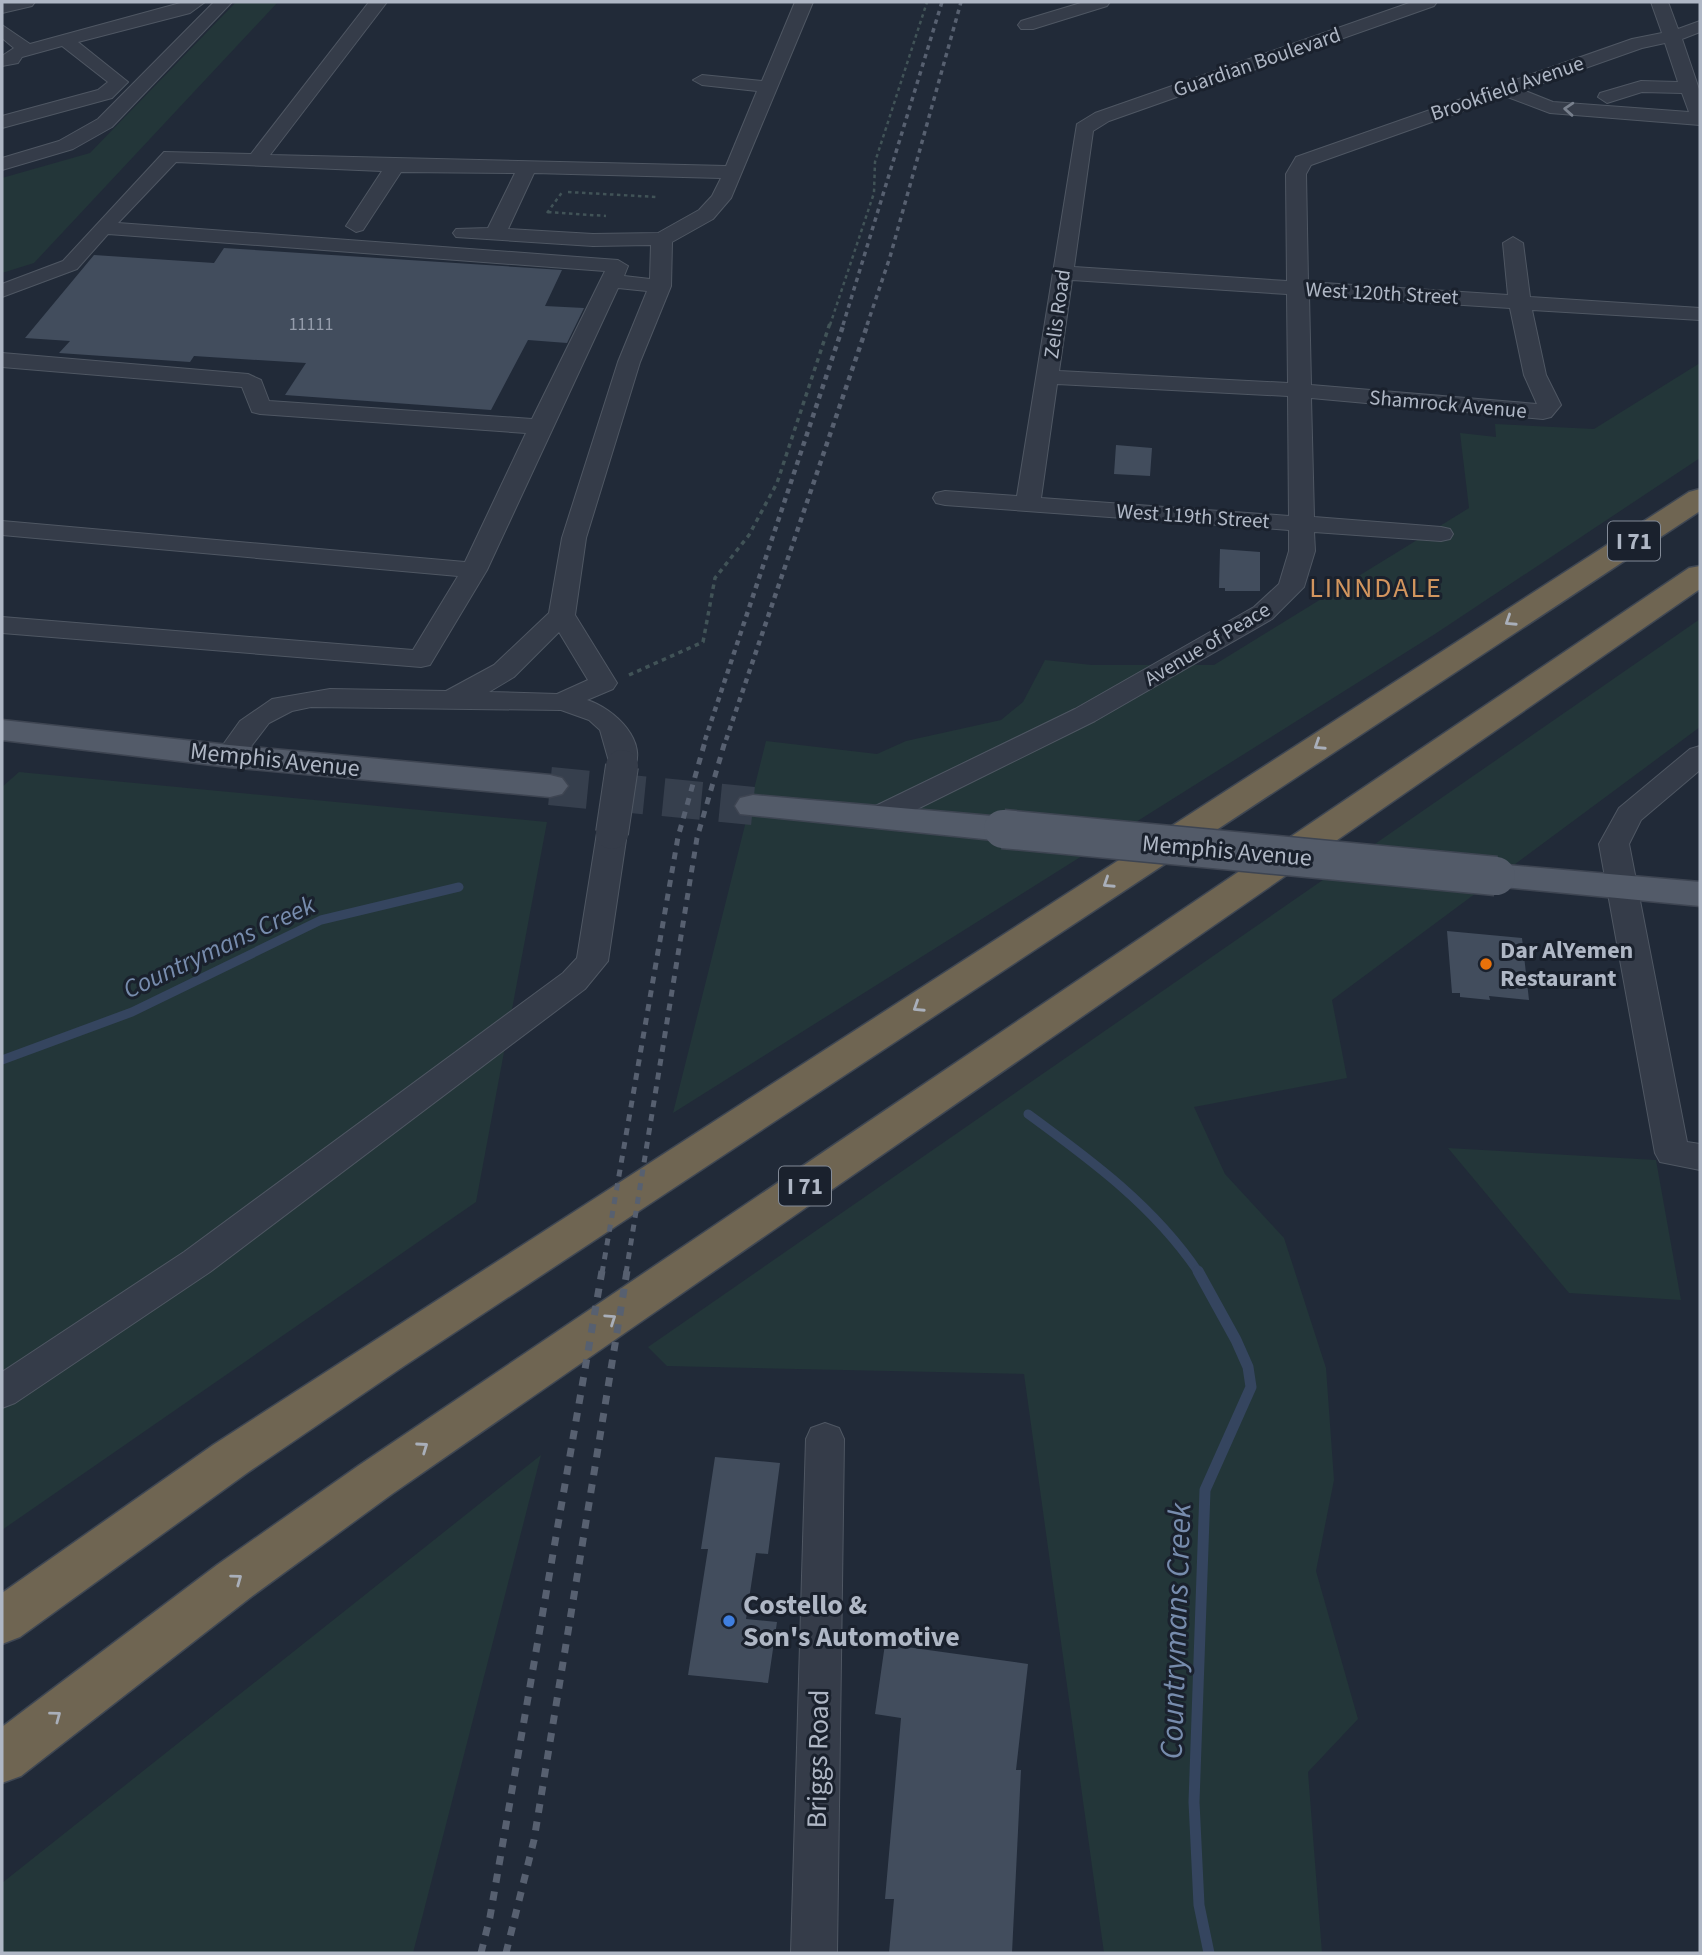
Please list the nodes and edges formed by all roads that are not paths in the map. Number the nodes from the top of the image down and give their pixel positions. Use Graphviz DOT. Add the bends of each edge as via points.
graph roads {
  1 [pos="26,2"];
  2 [pos="196,2"];
  3 [pos="223,2"];
  4 [pos="378,2"];
  5 [pos="804,2"];
  6 [pos="1101,2"];
  7 [pos="1429,2"];
  8 [pos="2,8"];
  9 [pos="1666,8"];
  10 [pos="1027,25"];
  11 [pos="1700,26"];
  12 [pos="2,30"];
  13 [pos="1672,37"];
  14 [pos="65,40"];
  15 [pos="27,50"];
  16 [pos="2,61"];
  17 [pos="702,80"];
  18 [pos="768,87"];
  19 [pos="1689,88"];
  20 [pos="1504,89"];
  21 [pos="1607,97"];
  22 [pos="1700,119"];
  23 [pos="2,122"];
  24 [pos="1087,125"];
  25 [pos="1314,155"];
  26 [pos="256,161"];
  27 [pos="2,164"];
  28 [pos="395,166"];
  29 [pos="527,167"];
  30 [pos="733,172"];
  31 [pos="118,211"];
  32 [pos="356,226"];
  33 [pos="104,228"];
  34 [pos="384,228"];
  35 [pos="440,232"];
  36 [pos="495,235"];
  37 [pos="662,239"];
  38 [pos="1513,243"];
  39 [pos="1063,273"];
  40 [pos="611,281"];
  41 [pos="660,286"];
  42 [pos="1300,288"];
  43 [pos="2,291"];
  44 [pos="1521,302"];
  45 [pos="1700,314"];
  46 [pos="2,360"];
  47 [pos="1048,377"];
  48 [pos="1302,390"];
  49 [pos="540,427"];
  50 [pos="1700,480"];
  51 [pos="945,498"];
  52 [pos="1700,498"];
  53 [pos="1028,503"];
  54 [pos="1302,524"];
  55 [pos="2,528"];
  56 [pos="1441,534"];
  57 [pos="474,570"];
  58 [pos="1700,575"];
  59 [pos="1567,583"];
  60 [pos="1700,589"];
  61 [pos="562,615"];
  62 [pos="2,625"];
  63 [pos="1619,631"];
  64 [pos="447,701"];
  65 [pos="561,702"];
  66 [pos="2,730"];
  67 [pos="1700,755"];
  68 [pos="229,756"];
  69 [pos="550,786"];
  70 [pos="753,806"];
  71 [pos="873,819"];
  72 [pos="1623,887"];
  73 [pos="1700,894"];
  74 [pos="1700,1157"];
  75 [pos="2,1392"];
  76 [pos="825,1439"];
  77 [pos="2,1621"];
  78 [pos="2,1758"];
  79 [pos="814,1953"];
  1 -- 8 [label="street"];
  2 -- 14 [label="street"];
  3 -- 27 [label="street" via="105,123 66,145"];
  4 -- 26 [label="street"];
  5 -- 18 [label="street"];
  6 -- 10 [label="street"];
  7 -- 24 [label="street, Guardian Boulevard"];
  9 -- 13 [label="street"];
  11 -- 13 [label="street, Brookfield Avenue"];
  12 -- 15 [label="street"];
  13 -- 19 [label="street"];
  13 -- 20 [label="street, Brookfield Avenue" via="1638,43"];
  14 -- 15 [label="street"];
  14 -- 23 [label="street" via="119,82 105,94"];
  15 -- 16 [label="street"];
  17 -- 18 [label="street"];
  18 -- 30 [label="street"];
  19 -- 21 [label="street" via="1641,86"];
  19 -- 22 [label="street"];
  22 -- 20 [label="street, one-way" via="1550,107"];
  20 -- 25 [label="street, Brookfield Avenue"];
  24 -- 39 [label="street, Zelis Road"];
  25 -- 42 [label="street, Avenue of Peace" via="1297,170"];
  26 -- 28 [label="street"];
  26 -- 31 [label="street" via="171,156"];
  28 -- 29 [label="street"];
  28 -- 32 [label="street"];
  29 -- 30 [label="street"];
  29 -- 36 [label="street"];
  30 -- 37 [label="street" via="726,195 713,211"];
  31 -- 32 [label="street"];
  31 -- 33 [label="street"];
  32 -- 34 [label="street"];
  33 -- 40 [label="street" via="618,266"];
  33 -- 43 [label="street" via="71,265"];
  35 -- 36 [label="street"];
  36 -- 37 [label="street"];
  37 -- 41 [label="street"];
  38 -- 44 [label="street, Shamrock Avenue"];
  39 -- 42 [label="street, West 120th Street"];
  39 -- 47 [label="street, Zelis Road"];
  40 -- 41 [label="street"];
  40 -- 49 [label="street"];
  41 -- 61 [label="street" via="629,362 573,538"];
  42 -- 44 [label="street, West 120th Street"];
  42 -- 48 [label="street, Avenue of Peace"];
  44 -- 45 [label="street, West 120th Street"];
  44 -- 48 [label="street, Shamrock Avenue" via="1535,375 1549,405 1543,412"];
  46 -- 49 [label="street" via="248,382 260,407"];
  47 -- 48 [label="street"];
  47 -- 53 [label="street, Zelis Road"];
  48 -- 54 [label="street, Avenue of Peace"];
  49 -- 57 [label="street"];
  50 -- 59 [label="highway"];
  51 -- 53 [label="street, West 119th Street"];
  52 -- 59 [label="highway, I 71"];
  53 -- 54 [label="street, West 119th Street"];
  54 -- 56 [label="street, West 119th Street"];
  54 -- 71 [label="street, Avenue of Peace" via="1298,572 1285,594 1263,612 1085,715"];
  55 -- 57 [label="street"];
  57 -- 62 [label="street" via="421,659"];
  58 -- 63 [label="highway, I 71"];
  59 -- 77 [label="highway, I 71, one-way" via="388,1353"];
  60 -- 63 [label="highway"];
  61 -- 64 [label="street" via="504,671"];
  61 -- 65 [label="street" via="603,682"];
  78 -- 63 [label="highway, I 71, one-way" via="375,1480"];
  64 -- 65 [label="street"];
  64 -- 68 [label="street" via="330,696 295,700 260,714"];
  65 -- 75 [label="street, bridge" via="594,710 609,720 617,734 622,766 592,961 574,981 197,1262"];
  66 -- 68 [label="main road, Memphis Avenue"];
  67 -- 72 [label="street" via="1662,784 1622,825 1614,844"];
  68 -- 69 [label="main road, Memphis Avenue"];
  70 -- 71 [label="main road, Memphis Avenue"];
  71 -- 72 [label="main road, Memphis Avenue, bridge"];
  72 -- 73 [label="main road, Memphis Avenue"];
  72 -- 74 [label="street" via="1672,1153"];
  76 -- 79 [label="street, Briggs Road"];
}
